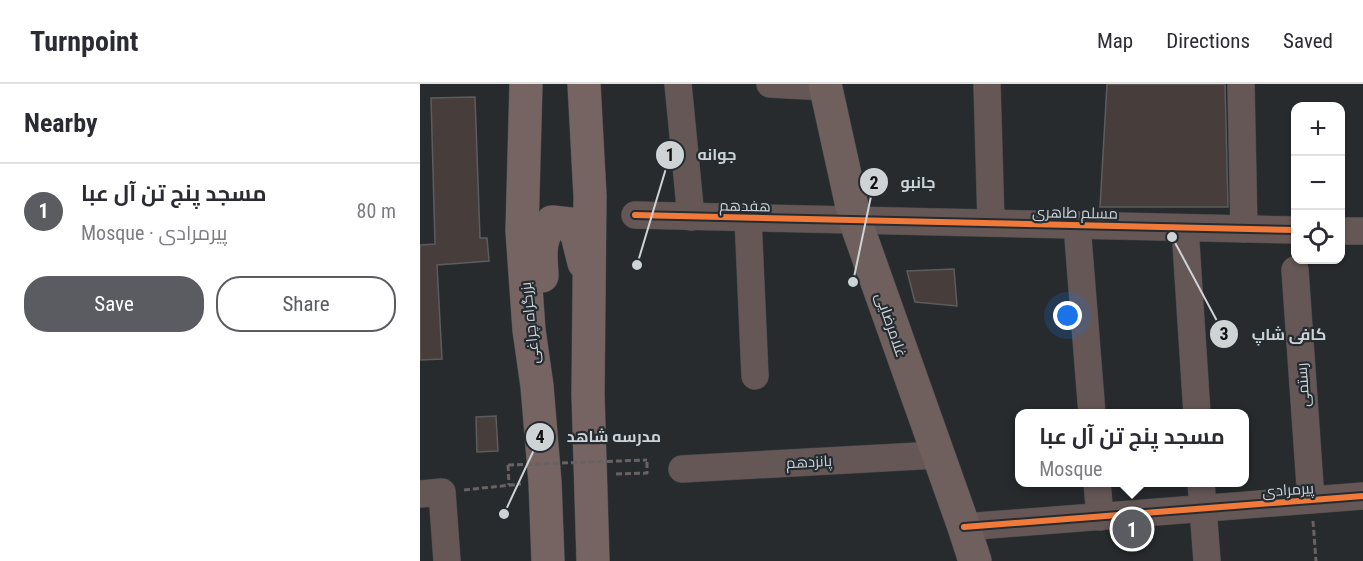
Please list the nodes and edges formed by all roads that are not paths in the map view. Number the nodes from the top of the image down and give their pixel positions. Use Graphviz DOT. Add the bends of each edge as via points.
graph roads {
  1 [pos="584,84"];
  2 [pos="678,84"];
  3 [pos="770,84"];
  4 [pos="987,84"];
  5 [pos="1241,84"];
  6 [pos="825,86"];
  7 [pos="524,92"];
  8 [pos="635,215"];
  9 [pos="691,217"];
  10 [pos="748,218"];
  11 [pos="855,220"];
  12 [pos="991,224"];
  13 [pos="1077,225"];
  14 [pos="1185,228"];
  15 [pos="1244,229"];
  16 [pos="1291,230"];
  17 [pos="1345,231"];
  18 [pos="1363,231"];
  19 [pos="1295,270"];
  20 [pos="590,288"];
  21 [pos="755,376"];
  22 [pos="537,386"];
  23 [pos="1092,409"];
  24 [pos="1197,409"];
  25 [pos="937,455"];
  26 [pos="682,469"];
  27 [pos="1097,487"];
  28 [pos="431,493"];
  29 [pos="1202,496"];
  30 [pos="1363,496"];
  31 [pos="1311,500"];
  32 [pos="1100,517"];
  33 [pos="964,527"];
  34 [pos="447,561"];
  35 [pos="548,561"];
  36 [pos="593,561"];
  37 [pos="975,561"];
  38 [pos="1207,561"];
  1 -- 20 [label="highway"];
  2 -- 9 [label="street"];
  3 -- 6 [label="street"];
  4 -- 12 [label="street"];
  5 -- 15 [label="street"];
  6 -- 11 [label="main road, غلامرضایی"];
  7 -- 22 [label="highway, بزرگراه چراغی" via="522,231"];
  8 -- 9 [label="street, هفدهم"];
  9 -- 10 [label="street, هفدهم"];
  10 -- 11 [label="street, هفدهم"];
  10 -- 21 [label="street"];
  11 -- 12 [label="street, مسلم طاهری"];
  11 -- 25 [label="main road, غلامرضایی"];
  12 -- 13 [label="street, مسلم طاهری"];
  13 -- 14 [label="street, مسلم طاهری"];
  13 -- 23 [label="street"];
  14 -- 15 [label="street, مسلم طاهری"];
  14 -- 24 [label="street"];
  15 -- 16 [label="street, مسلم طاهری"];
  17 -- 18 [label="street"];
  19 -- 31 [label="street, رستمی"];
  20 -- 22 [label="highway" via="577,235 570,224 552,222 540,244 542,346"];
  20 -- 36 [label="highway" via="588,394"];
  22 -- 35 [label="highway, بزرگراه چراغی"];
  25 -- 26 [label="street, پانزدهم"];
  25 -- 33 [label="main road, غلامرضایی"];
  27 -- 32 [label="street"];
  28 -- 34 [label="street"];
  29 -- 31 [label="street, پیرمرادی"];
  29 -- 32 [label="street, پیرمرادی"];
  29 -- 38 [label="street"];
  30 -- 31 [label="street, پیرمرادی"];
  32 -- 33 [label="street, پیرمرادی"];
  33 -- 37 [label="main road, غلامرضایی"];
}
